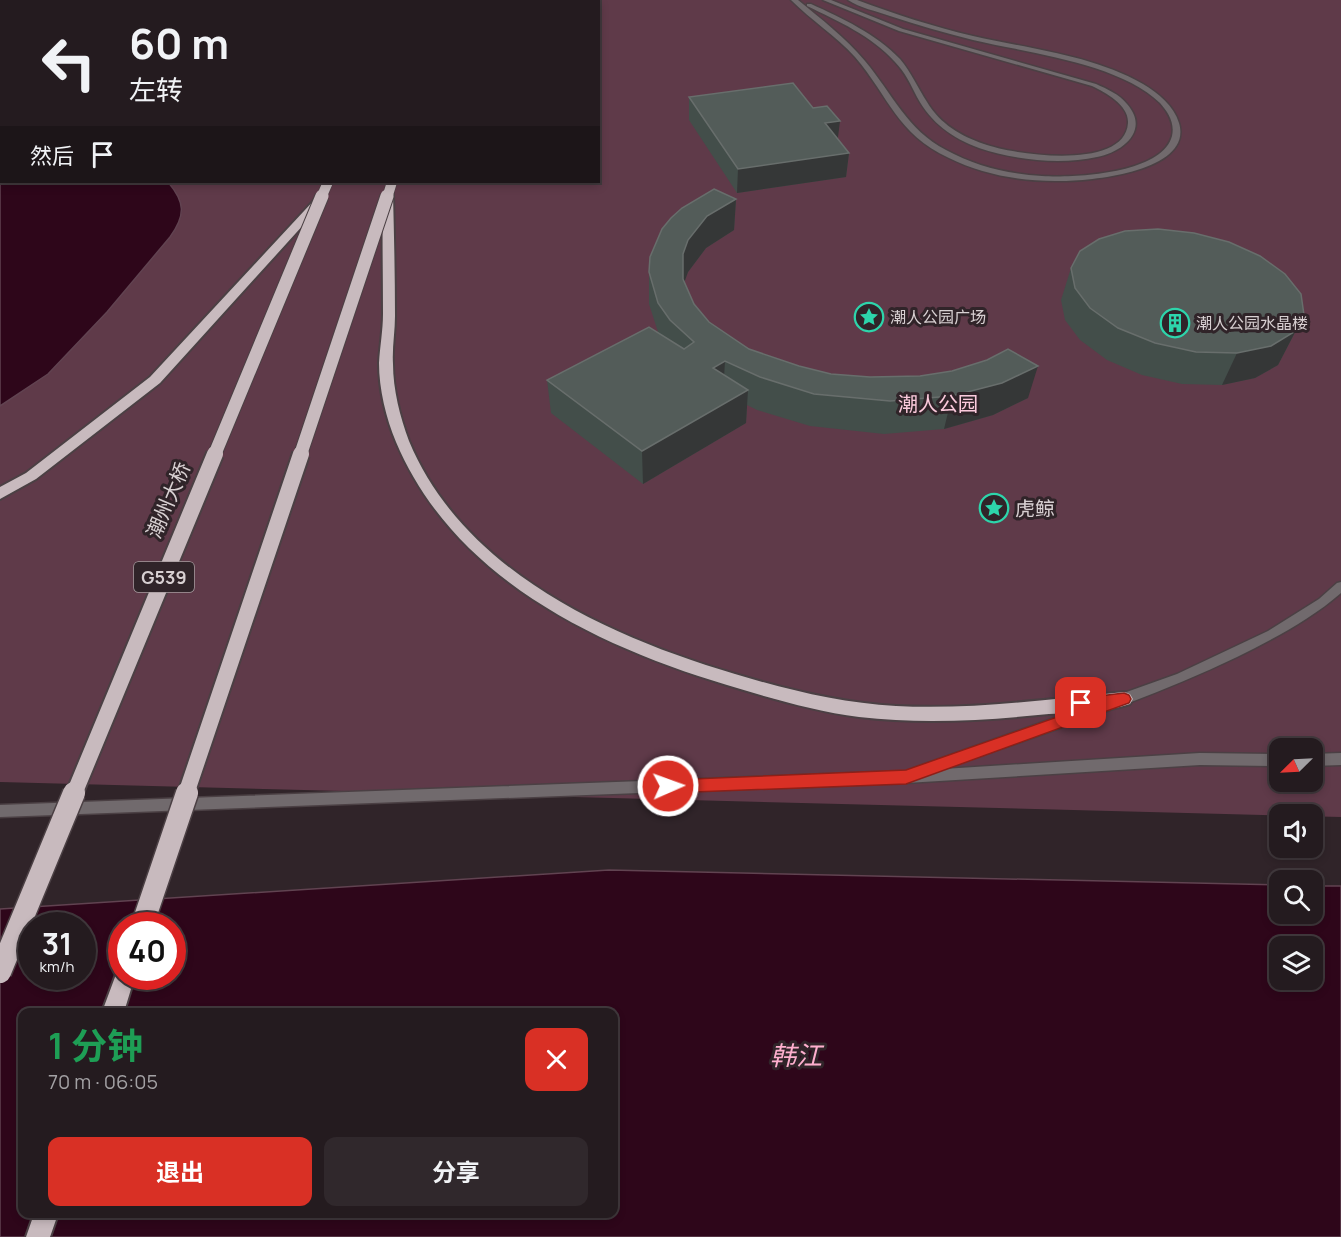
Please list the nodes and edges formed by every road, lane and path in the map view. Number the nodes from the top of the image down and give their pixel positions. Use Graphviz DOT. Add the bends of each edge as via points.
graph roads {
  1 [pos="795,0"];
  2 [pos="826,0"];
  3 [pos="851,0"];
  4 [pos="328,183"];
  5 [pos="390,188"];
  6 [pos="321,199"];
  7 [pos="0,494"];
  8 [pos="1341,586"];
  9 [pos="1124,699"];
  10 [pos="1341,759"];
  11 [pos="1269,760"];
  12 [pos="1323,760"];
  13 [pos="906,777"];
  14 [pos="0,812"];
  15 [pos="147,912"];
  16 [pos="0,972"];
  17 [pos="120,990"];
  18 [pos="114,1008"];
  19 [pos="45,1218"];
  20 [pos="38,1237"];
  1 -- 2 [label="street" via="848,23 876,42 904,69 933,116 975,144 1020,156 1073,158 1117,147 1132,130 1125,106 1106,91 901,30"];
  1 -- 3 [label="street" via="846,42 911,131 967,163 1025,176 1090,177 1148,164 1174,146 1177,124 1169,109 1140,86 1074,62 945,30"];
  4 -- 6 [label="highway, 潮州大桥 / G539, bridge"];
  5 -- 9 [label="highway" via="386,364 403,443 426,488 459,530 505,572 562,610 632,645 710,675 802,700 863,710 930,714"];
  5 -- 15 [label="highway, bridge"];
  6 -- 7 [label="highway" via="155,380 31,476"];
  6 -- 16 [label="highway, 潮州大桥 / G539, bridge"];
  8 -- 9 [label="street" via="1272,634 1180,678"];
  9 -- 13 [label="street"];
  10 -- 12 [label="street"];
  11 -- 13 [label="street" via="1200,759"];
  13 -- 14 [label="street"];
  17 -- 18 [label="highway"];
  19 -- 20 [label="highway"];
}
